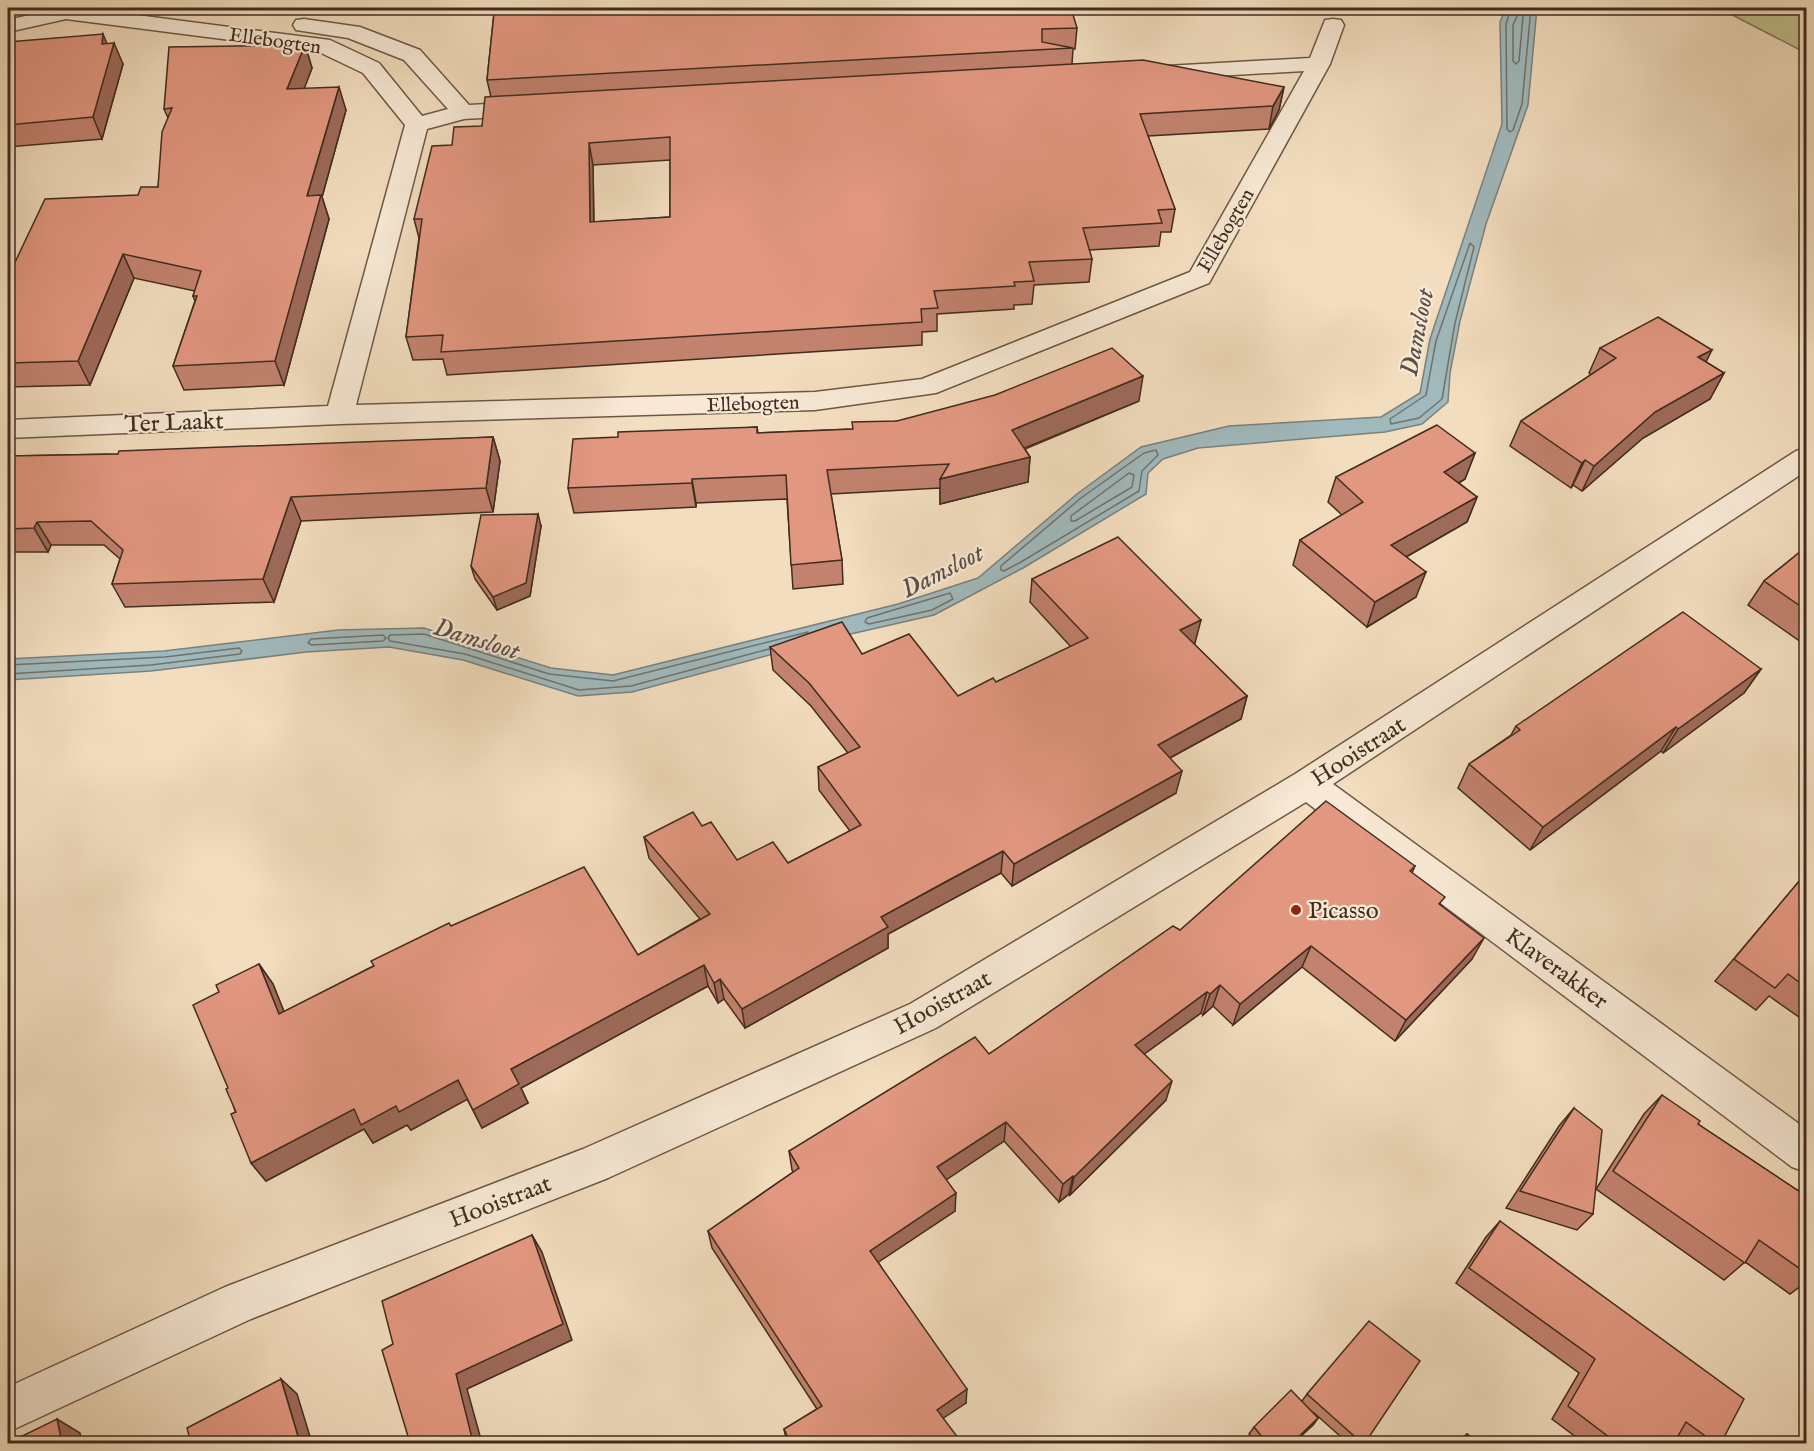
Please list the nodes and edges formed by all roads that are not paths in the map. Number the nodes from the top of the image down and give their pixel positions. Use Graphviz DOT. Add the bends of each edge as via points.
graph roads {
  1 [pos="178,8"];
  2 [pos="70,10"];
  3 [pos="1333,25"];
  4 [pos="8,26"];
  5 [pos="1319,64"];
  6 [pos="463,112"];
  7 [pos="417,125"];
  8 [pos="340,415"];
  9 [pos="8,429"];
  10 [pos="1806,458"];
  11 [pos="1307,784"];
  12 [pos="1806,1153"];
  13 [pos="8,1410"];
  1 -- 6 [label="street, Ellebogten" via="352,32 412,55"];
  2 -- 4 [label="street, Ellebogten"];
  2 -- 7 [label="street, Ellebogten" via="322,45 371,68"];
  3 -- 5 [label="street, Ellebogten"];
  5 -- 6 [label="street"];
  5 -- 8 [label="street, Ellebogten" via="1200,277 926,387 815,401"];
  6 -- 7 [label="street"];
  7 -- 8 [label="street"];
  8 -- 9 [label="street, Ter Laakt"];
  10 -- 11 [label="street, Hooistraat"];
  11 -- 12 [label="street, Klaverakker"];
  11 -- 13 [label="street, Hooistraat" via="923,1017 594,1164 240,1302"];
}
